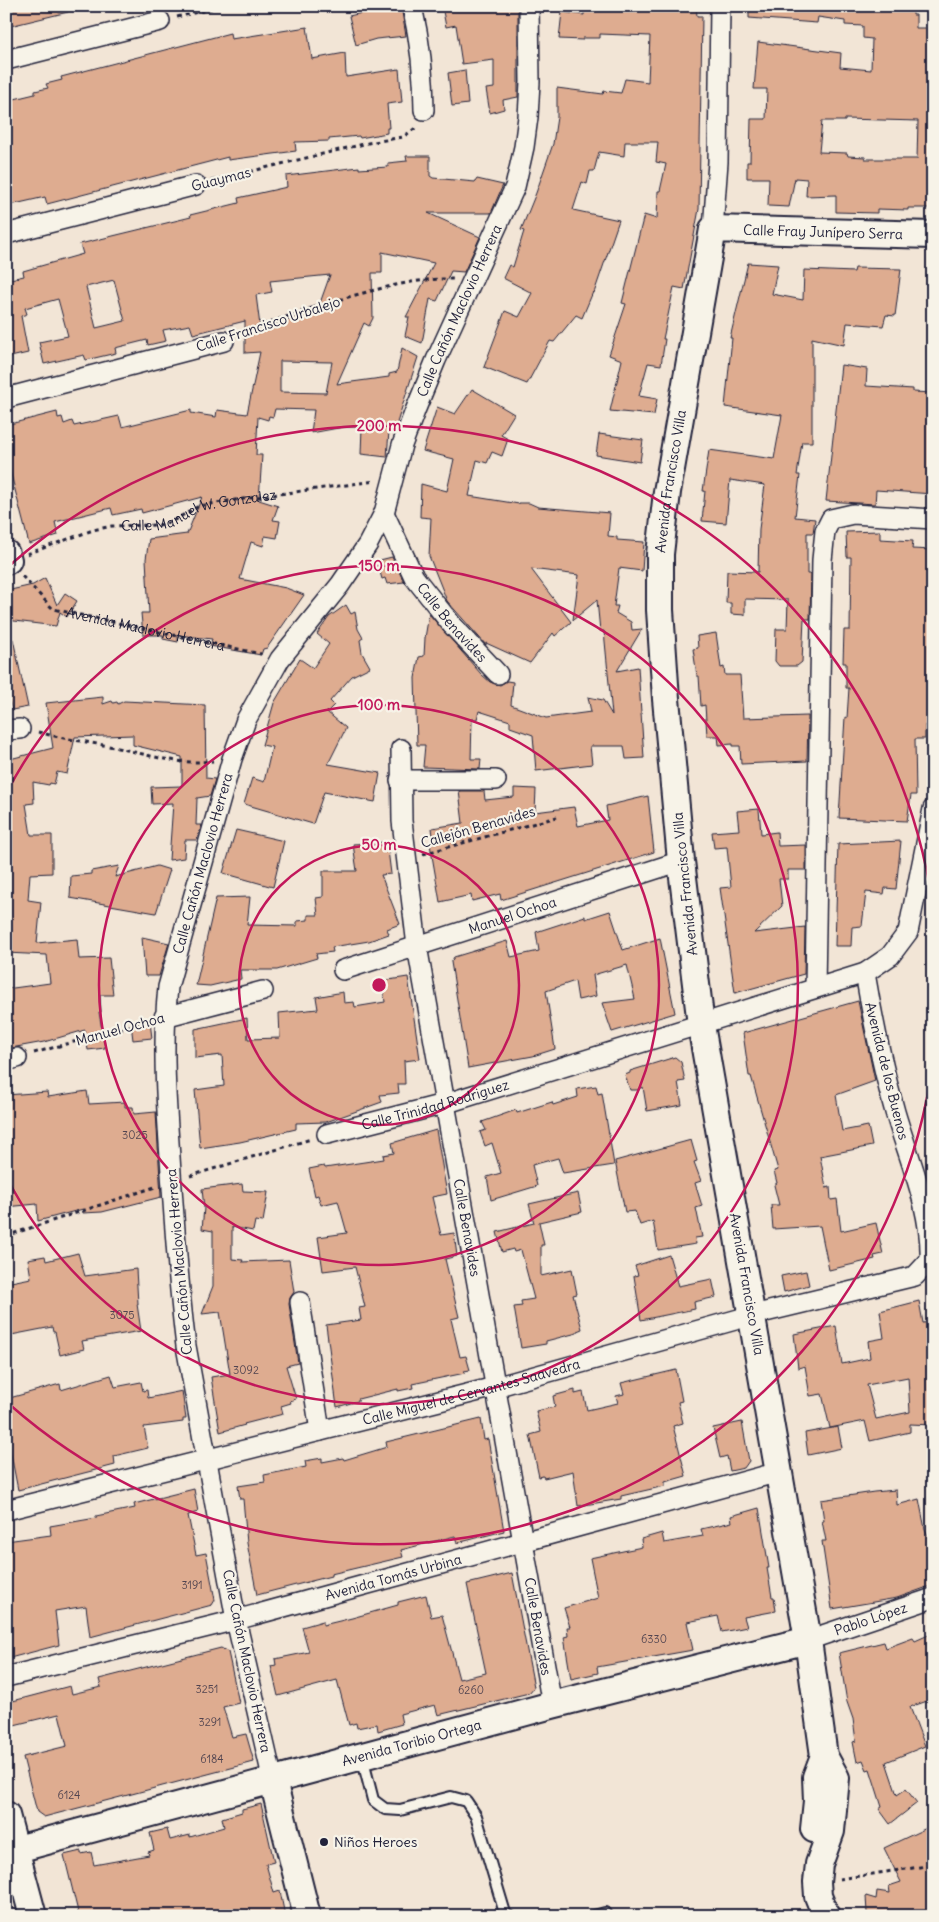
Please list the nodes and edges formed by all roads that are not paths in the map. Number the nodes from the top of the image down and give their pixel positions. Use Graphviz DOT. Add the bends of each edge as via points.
graph roads {
  1 [pos="412,6"];
  2 [pos="529,6"];
  3 [pos="720,6"];
  4 [pos="160,21"];
  5 [pos="6,60"];
  6 [pos="424,110"];
  7 [pos="196,184"];
  8 [pos="713,229"];
  9 [pos="6,234"];
  10 [pos="933,235"];
  11 [pos="224,342"];
  12 [pos="6,398"];
  13 [pos="384,513"];
  14 [pos="933,519"];
  15 [pos="498,674"];
  16 [pos="401,749"];
  17 [pos="400,780"];
  18 [pos="496,780"];
  19 [pos="933,809"];
  20 [pos="681,861"];
  21 [pos="417,946"];
  22 [pos="343,970"];
  23 [pos="865,973"];
  24 [pos="815,988"];
  25 [pos="263,992"];
  26 [pos="164,1017"];
  27 [pos="701,1025"];
  28 [pos="444,1104"];
  29 [pos="327,1134"];
  30 [pos="930,1260"];
  31 [pos="300,1302"];
  32 [pos="753,1315"];
  33 [pos="495,1387"];
  34 [pos="320,1431"];
  35 [pos="205,1459"];
  36 [pos="779,1472"];
  37 [pos="6,1510"];
  38 [pos="523,1542"];
  39 [pos="933,1598"];
  40 [pos="236,1620"];
  41 [pos="808,1640"];
  42 [pos="6,1676"];
  43 [pos="552,1705"];
  44 [pos="824,1756"];
  45 [pos="362,1757"];
  46 [pos="273,1781"];
  47 [pos="6,1815"];
  48 [pos="11,1851"];
  49 [pos="16,1888"];
  50 [pos="605,1913"];
  51 [pos="33,1916"];
  52 [pos="307,1916"];
  53 [pos="509,1916"];
  54 [pos="594,1916"];
  55 [pos="806,1916"];
  56 [pos="826,1916"];
  1 -- 6 [label="street" via="424,82"];
  2 -- 13 [label="street, Calle Cañón Maclovio Herrera" via="530,82 524,147 514,187 415,411 402,445"];
  3 -- 8 [label="street, Avenida Francisco Villa" via="718,162"];
  4 -- 5 [label="street"];
  7 -- 9 [label="street, Guaymas"];
  8 -- 10 [label="main road, Calle Fray Junípero Serra"];
  8 -- 20 [label="main road, Avenida Francisco Villa" via="667,492 660,554 666,699"];
  11 -- 12 [label="street, Calle Francisco Urbalejo"];
  13 -- 15 [label="street, Calle Benavides" via="414,577 452,625"];
  13 -- 26 [label="street, Calle Cañón Maclovio Herrera" via="368,544 340,585 280,659 246,720 174,959"];
  14 -- 24 [label="street" via="853,514 831,520 825,531"];
  16 -- 17 [label="street, Calle Benavides"];
  17 -- 18 [label="street"];
  17 -- 21 [label="street, Calle Benavides" via="405,859"];
  19 -- 23 [label="street" via="908,932 890,956"];
  20 -- 21 [label="street, Manuel Ochoa"];
  20 -- 27 [label="main road, Avenida Francisco Villa"];
  21 -- 22 [label="street, Manuel Ochoa"];
  21 -- 28 [label="street, Calle Benavides"];
  23 -- 24 [label="street, Calle Trinidad Rodriguez"];
  23 -- 30 [label="street, Avenida de los Buenos" via="878,1045 927,1218"];
  24 -- 27 [label="street, Calle Trinidad Rodriguez"];
  25 -- 26 [label="street, Manuel Ochoa"];
  26 -- 35 [label="street, Calle Cañón Maclovio Herrera" via="164,1069 180,1301"];
  27 -- 28 [label="street, Calle Trinidad Rodriguez"];
  27 -- 32 [label="main road, Avenida Francisco Villa"];
  28 -- 29 [label="street, Calle Trinidad Rodriguez"];
  28 -- 33 [label="street, Calle Benavides"];
  30 -- 32 [label="street, Calle Miguel de Cervantes Saavedra" via="915,1276"];
  31 -- 34 [label="street"];
  32 -- 33 [label="street, Calle Miguel de Cervantes Saavedra"];
  32 -- 36 [label="main road, Avenida Francisco Villa"];
  33 -- 34 [label="street, Calle Miguel de Cervantes Saavedra"];
  33 -- 38 [label="street, Calle Benavides"];
  34 -- 35 [label="street, Calle Miguel de Cervantes Saavedra"];
  35 -- 37 [label="street, Calle Miguel de Cervantes Saavedra"];
  35 -- 40 [label="street, Calle Cañón Maclovio Herrera"];
  36 -- 38 [label="street, Avenida Tomás Urbina"];
  36 -- 41 [label="main road, Avenida Francisco Villa"];
  38 -- 40 [label="street, Avenida Tomás Urbina"];
  38 -- 43 [label="street, Calle Benavides"];
  39 -- 41 [label="street, Pablo López"];
  40 -- 42 [label="street, Avenida Tomás Urbina"];
  40 -- 46 [label="street, Calle Cañón Maclovio Herrera"];
  41 -- 43 [label="main road, Avenida Toribio Ortega"];
  41 -- 44 [label="main road, Avenida Francisco Villa"];
  43 -- 45 [label="main road, Avenida Toribio Ortega"];
  44 -- 55 [label="main road, Avenida Francisco Villa" via="816,1777 814,1829 801,1861 799,1885"];
  44 -- 56 [label="main road, Avenida Francisco Villa" via="836,1778 831,1831 818,1864 818,1896"];
  45 -- 46 [label="main road, Avenida Toribio Ortega"];
  45 -- 53 [label="lane" via="373,1800 385,1809 400,1810 451,1797 466,1801 476,1816 505,1912"];
  46 -- 48 [label="main road, Avenida Toribio Ortega"];
  46 -- 52 [label="main road"];
  47 -- 48 [label="main road"];
  48 -- 49 [label="main road"];
  49 -- 51 [label="main road"];
  50 -- 54 [label="lane"];
}
